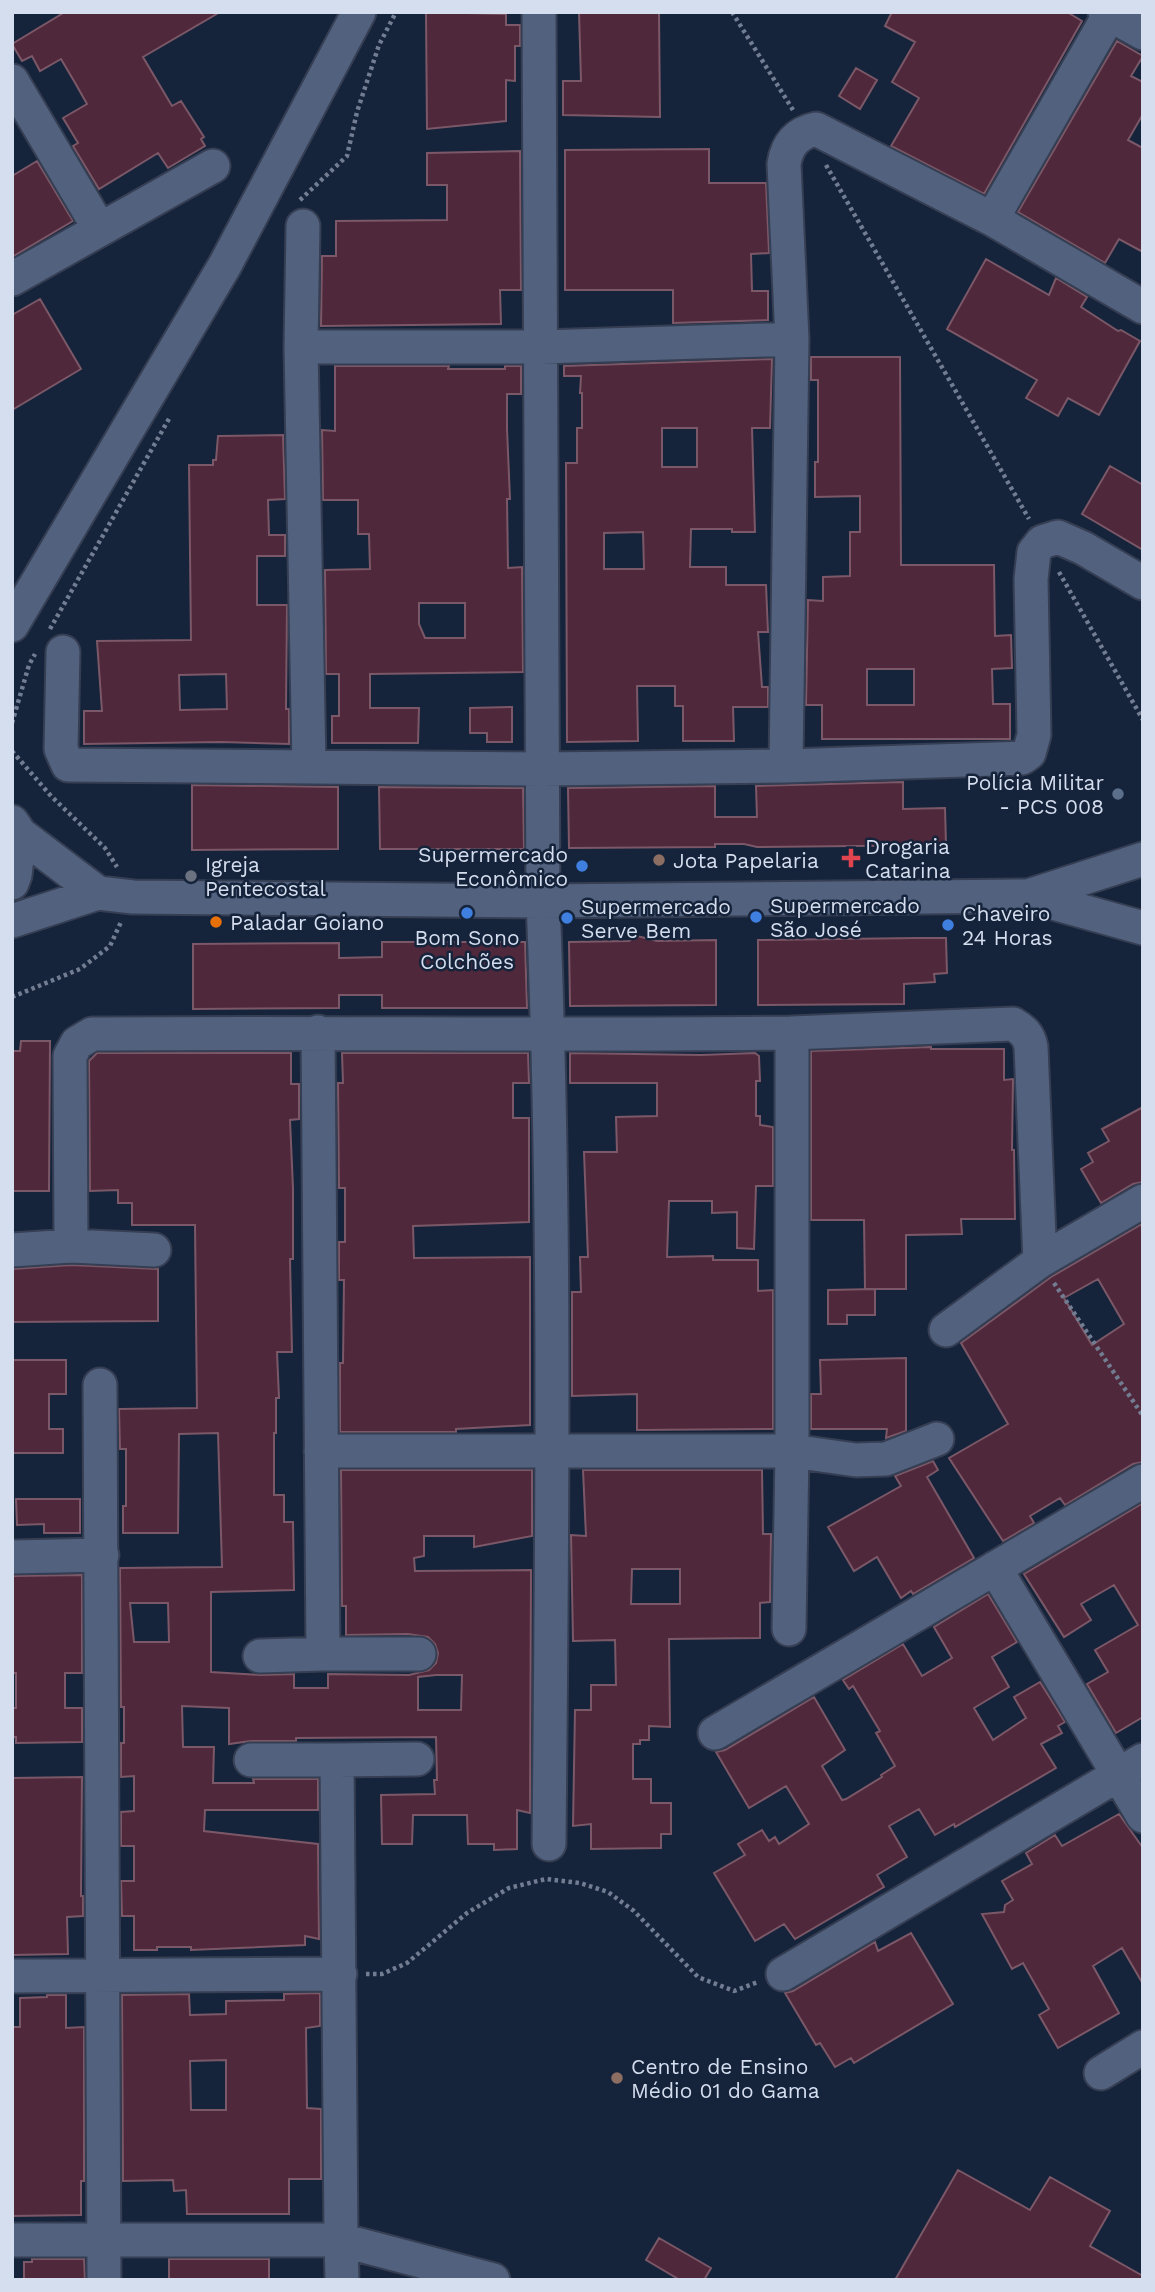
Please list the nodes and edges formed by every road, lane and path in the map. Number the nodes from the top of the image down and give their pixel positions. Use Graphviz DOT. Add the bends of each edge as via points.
graph roads {
  1 [pos="359,12"];
  2 [pos="397,12"];
  3 [pos="539,12"];
  4 [pos="732,12"];
  5 [pos="1108,13"];
  6 [pos="1143,33"];
  7 [pos="12,81"];
  8 [pos="806,131"];
  9 [pos="213,166"];
  10 [pos="298,217"];
  11 [pos="992,219"];
  12 [pos="99,228"];
  13 [pos="12,279"];
  14 [pos="1143,307"];
  15 [pos="792,339"];
  16 [pos="301,346"];
  17 [pos="541,347"];
  18 [pos="174,410"];
  19 [pos="1042,542"];
  20 [pos="1143,583"];
  21 [pos="12,625"];
  22 [pos="50,645"];
  23 [pos="1143,720"];
  24 [pos="12,723"];
  25 [pos="12,751"];
  26 [pos="309,766"];
  27 [pos="786,766"];
  28 [pos="544,769"];
  29 [pos="16,828"];
  30 [pos="1143,859"];
  31 [pos="12,883"];
  32 [pos="98,893"];
  33 [pos="1028,896"];
  34 [pos="133,897"];
  35 [pos="543,901"];
  36 [pos="12,921"];
  37 [pos="1143,928"];
  38 [pos="12,996"];
  39 [pos="318,1032"];
  40 [pos="792,1033"];
  41 [pos="549,1036"];
  42 [pos="1143,1201"];
  43 [pos="71,1246"];
  44 [pos="12,1250"];
  45 [pos="153,1250"];
  46 [pos="1040,1261"];
  47 [pos="946,1330"];
  48 [pos="100,1385"];
  49 [pos="1143,1416"];
  50 [pos="937,1439"];
  51 [pos="321,1451"];
  52 [pos="792,1451"];
  53 [pos="553,1452"];
  54 [pos="1143,1481"];
  55 [pos="102,1555"];
  56 [pos="12,1557"];
  57 [pos="995,1569"];
  58 [pos="789,1629"];
  59 [pos="323,1654"];
  60 [pos="419,1654"];
  61 [pos="260,1656"];
  62 [pos="715,1733"];
  63 [pos="337,1759"];
  64 [pos="417,1759"];
  65 [pos="251,1760"];
  66 [pos="1130,1767"];
  67 [pos="1143,1816"];
  68 [pos="550,1844"];
  69 [pos="340,1974"];
  70 [pos="783,1974"];
  71 [pos="12,1976"];
  72 [pos="104,1977"];
  73 [pos="1143,2047"];
  74 [pos="1101,2073"];
  75 [pos="12,2240"];
  76 [pos="341,2240"];
  77 [pos="104,2241"];
  78 [pos="104,2280"];
  79 [pos="342,2280"];
  80 [pos="493,2280"];
  1 -- 21 [label="street" via="225,264"];
  2 -- 10 [label="path" via="379,44 346,156"];
  3 -- 17 [label="street"];
  4 -- 8 [label="path"];
  5 -- 6 [label="street"];
  5 -- 11 [label="street"];
  7 -- 12 [label="street"];
  8 -- 11 [label="street" via="816,129"];
  8 -- 15 [label="street" via="794,139 784,164"];
  8 -- 19 [label="path"];
  9 -- 12 [label="street"];
  10 -- 16 [label="street"];
  11 -- 14 [label="street"];
  12 -- 13 [label="street"];
  15 -- 17 [label="street"];
  15 -- 27 [label="street"];
  16 -- 17 [label="street"];
  16 -- 26 [label="street"];
  17 -- 28 [label="street"];
  18 -- 22 [label="path"];
  19 -- 20 [label="street" via="1058,537"];
  19 -- 23 [label="path"];
  19 -- 27 [label="street" via="1034,552 1031,579 1034,735 1030,753 1022,758"];
  22 -- 24 [label="path" via="29,664"];
  22 -- 26 [label="street" via="61,749 68,765"];
  25 -- 34 [label="path" via="105,848"];
  26 -- 28 [label="street"];
  27 -- 28 [label="street"];
  28 -- 35 [label="street"];
  29 -- 31 [label="street"];
  29 -- 32 [label="street"];
  30 -- 33 [label="street"];
  32 -- 34 [label="street"];
  32 -- 36 [label="street"];
  33 -- 35 [label="street"];
  33 -- 37 [label="street"];
  34 -- 35 [label="street"];
  34 -- 38 [label="path" via="110,946 80,969"];
  35 -- 41 [label="street"];
  39 -- 41 [label="street"];
  39 -- 43 [label="street" via="92,1034 77,1043 70,1056"];
  39 -- 51 [label="street"];
  40 -- 41 [label="street"];
  40 -- 46 [label="street" via="1013,1024 1022,1030 1031,1047"];
  40 -- 52 [label="street"];
  41 -- 53 [label="street"];
  42 -- 46 [label="street"];
  43 -- 44 [label="street"];
  43 -- 45 [label="street"];
  46 -- 47 [label="street"];
  46 -- 49 [label="path"];
  48 -- 55 [label="street"];
  50 -- 52 [label="street" via="886,1459 856,1460"];
  51 -- 53 [label="street"];
  51 -- 59 [label="street"];
  52 -- 53 [label="street"];
  52 -- 58 [label="street"];
  53 -- 68 [label="street"];
  54 -- 57 [label="street"];
  55 -- 56 [label="street"];
  55 -- 72 [label="street"];
  57 -- 62 [label="street"];
  57 -- 66 [label="street"];
  59 -- 60 [label="street"];
  59 -- 61 [label="street"];
  63 -- 64 [label="street"];
  63 -- 65 [label="street"];
  63 -- 69 [label="street"];
  66 -- 67 [label="street"];
  66 -- 70 [label="street"];
  69 -- 70 [label="path" via="382,1974 407,1962 488,1900 509,1888 546,1880 608,1892 634,1911 698,1977 734,1991"];
  69 -- 72 [label="street"];
  69 -- 76 [label="street"];
  71 -- 72 [label="street"];
  72 -- 77 [label="street"];
  73 -- 74 [label="street"];
  75 -- 77 [label="street"];
  76 -- 77 [label="street"];
  76 -- 79 [label="street"];
  76 -- 80 [label="street"];
  77 -- 78 [label="street"];
}
